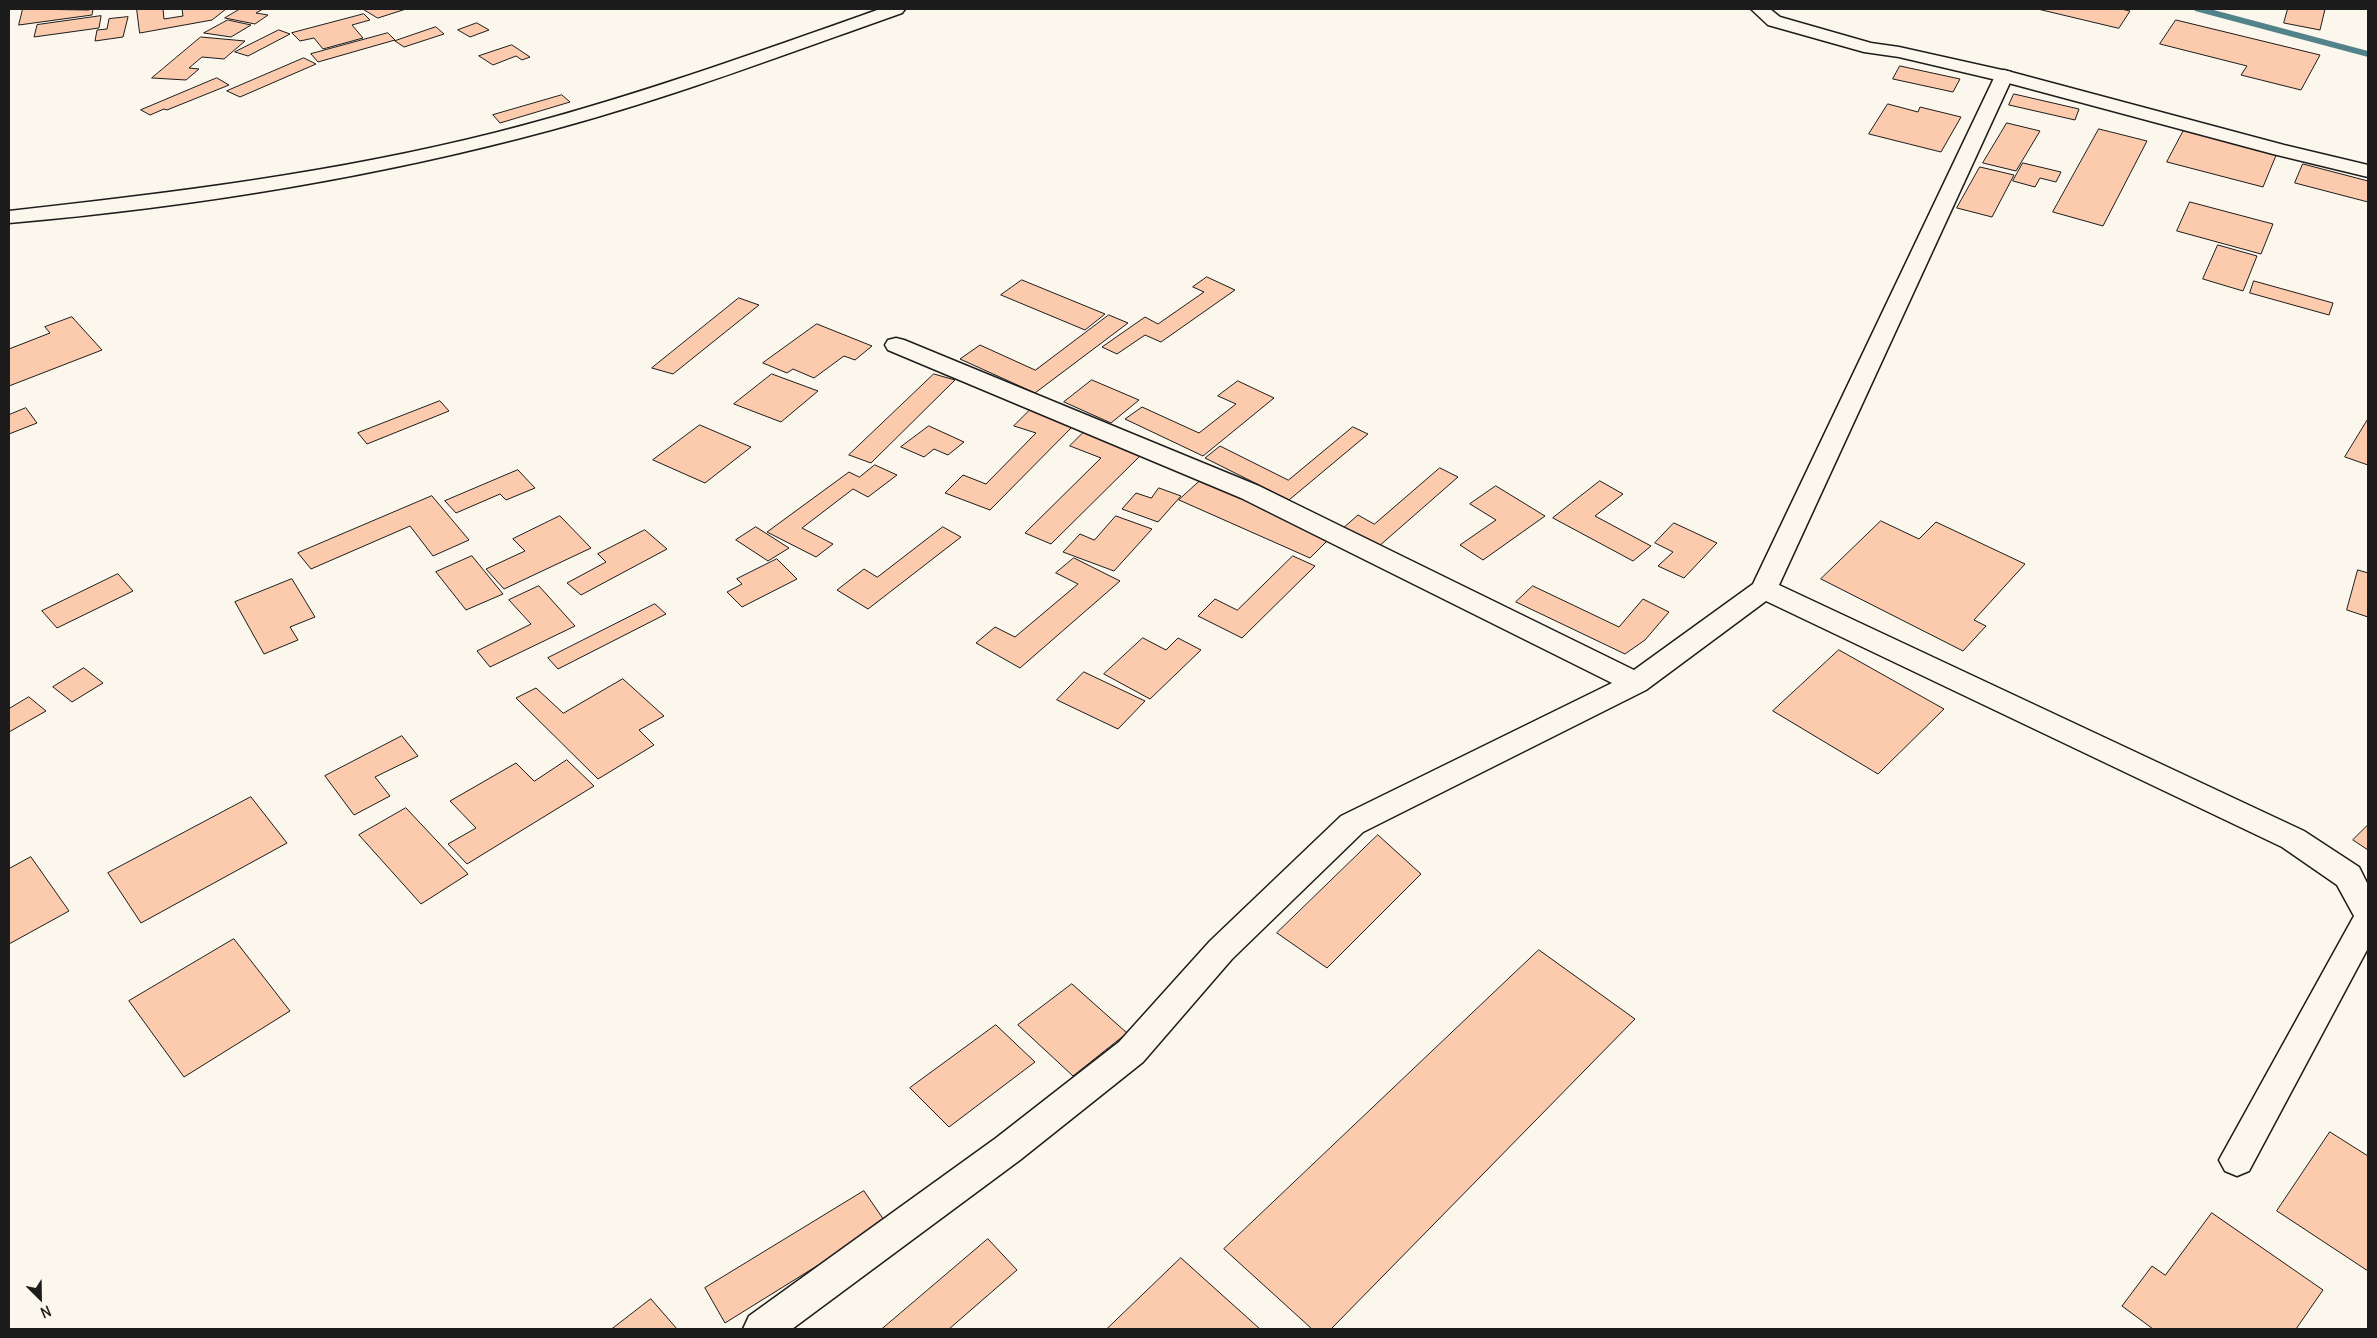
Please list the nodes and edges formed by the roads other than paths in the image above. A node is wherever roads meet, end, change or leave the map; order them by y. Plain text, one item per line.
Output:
1 (896, 9) edge
2 (1760, 9) edge
3 (2004, 76) junction
4 (2368, 171) edge
5 (9, 217) edge
6 (896, 345) dead end
7 (1764, 589) junction
8 (1636, 683) junction
9 (2368, 914) edge
10 (2368, 919) edge
11 (2237, 1160) dead end
12 (762, 1329) edge

1 - 5 street
2 - 3 street
3 - 4 street
3 - 7 street
6 - 8 street
7 - 8 street
7 - 9 street
8 - 12 street
10 - 11 street

